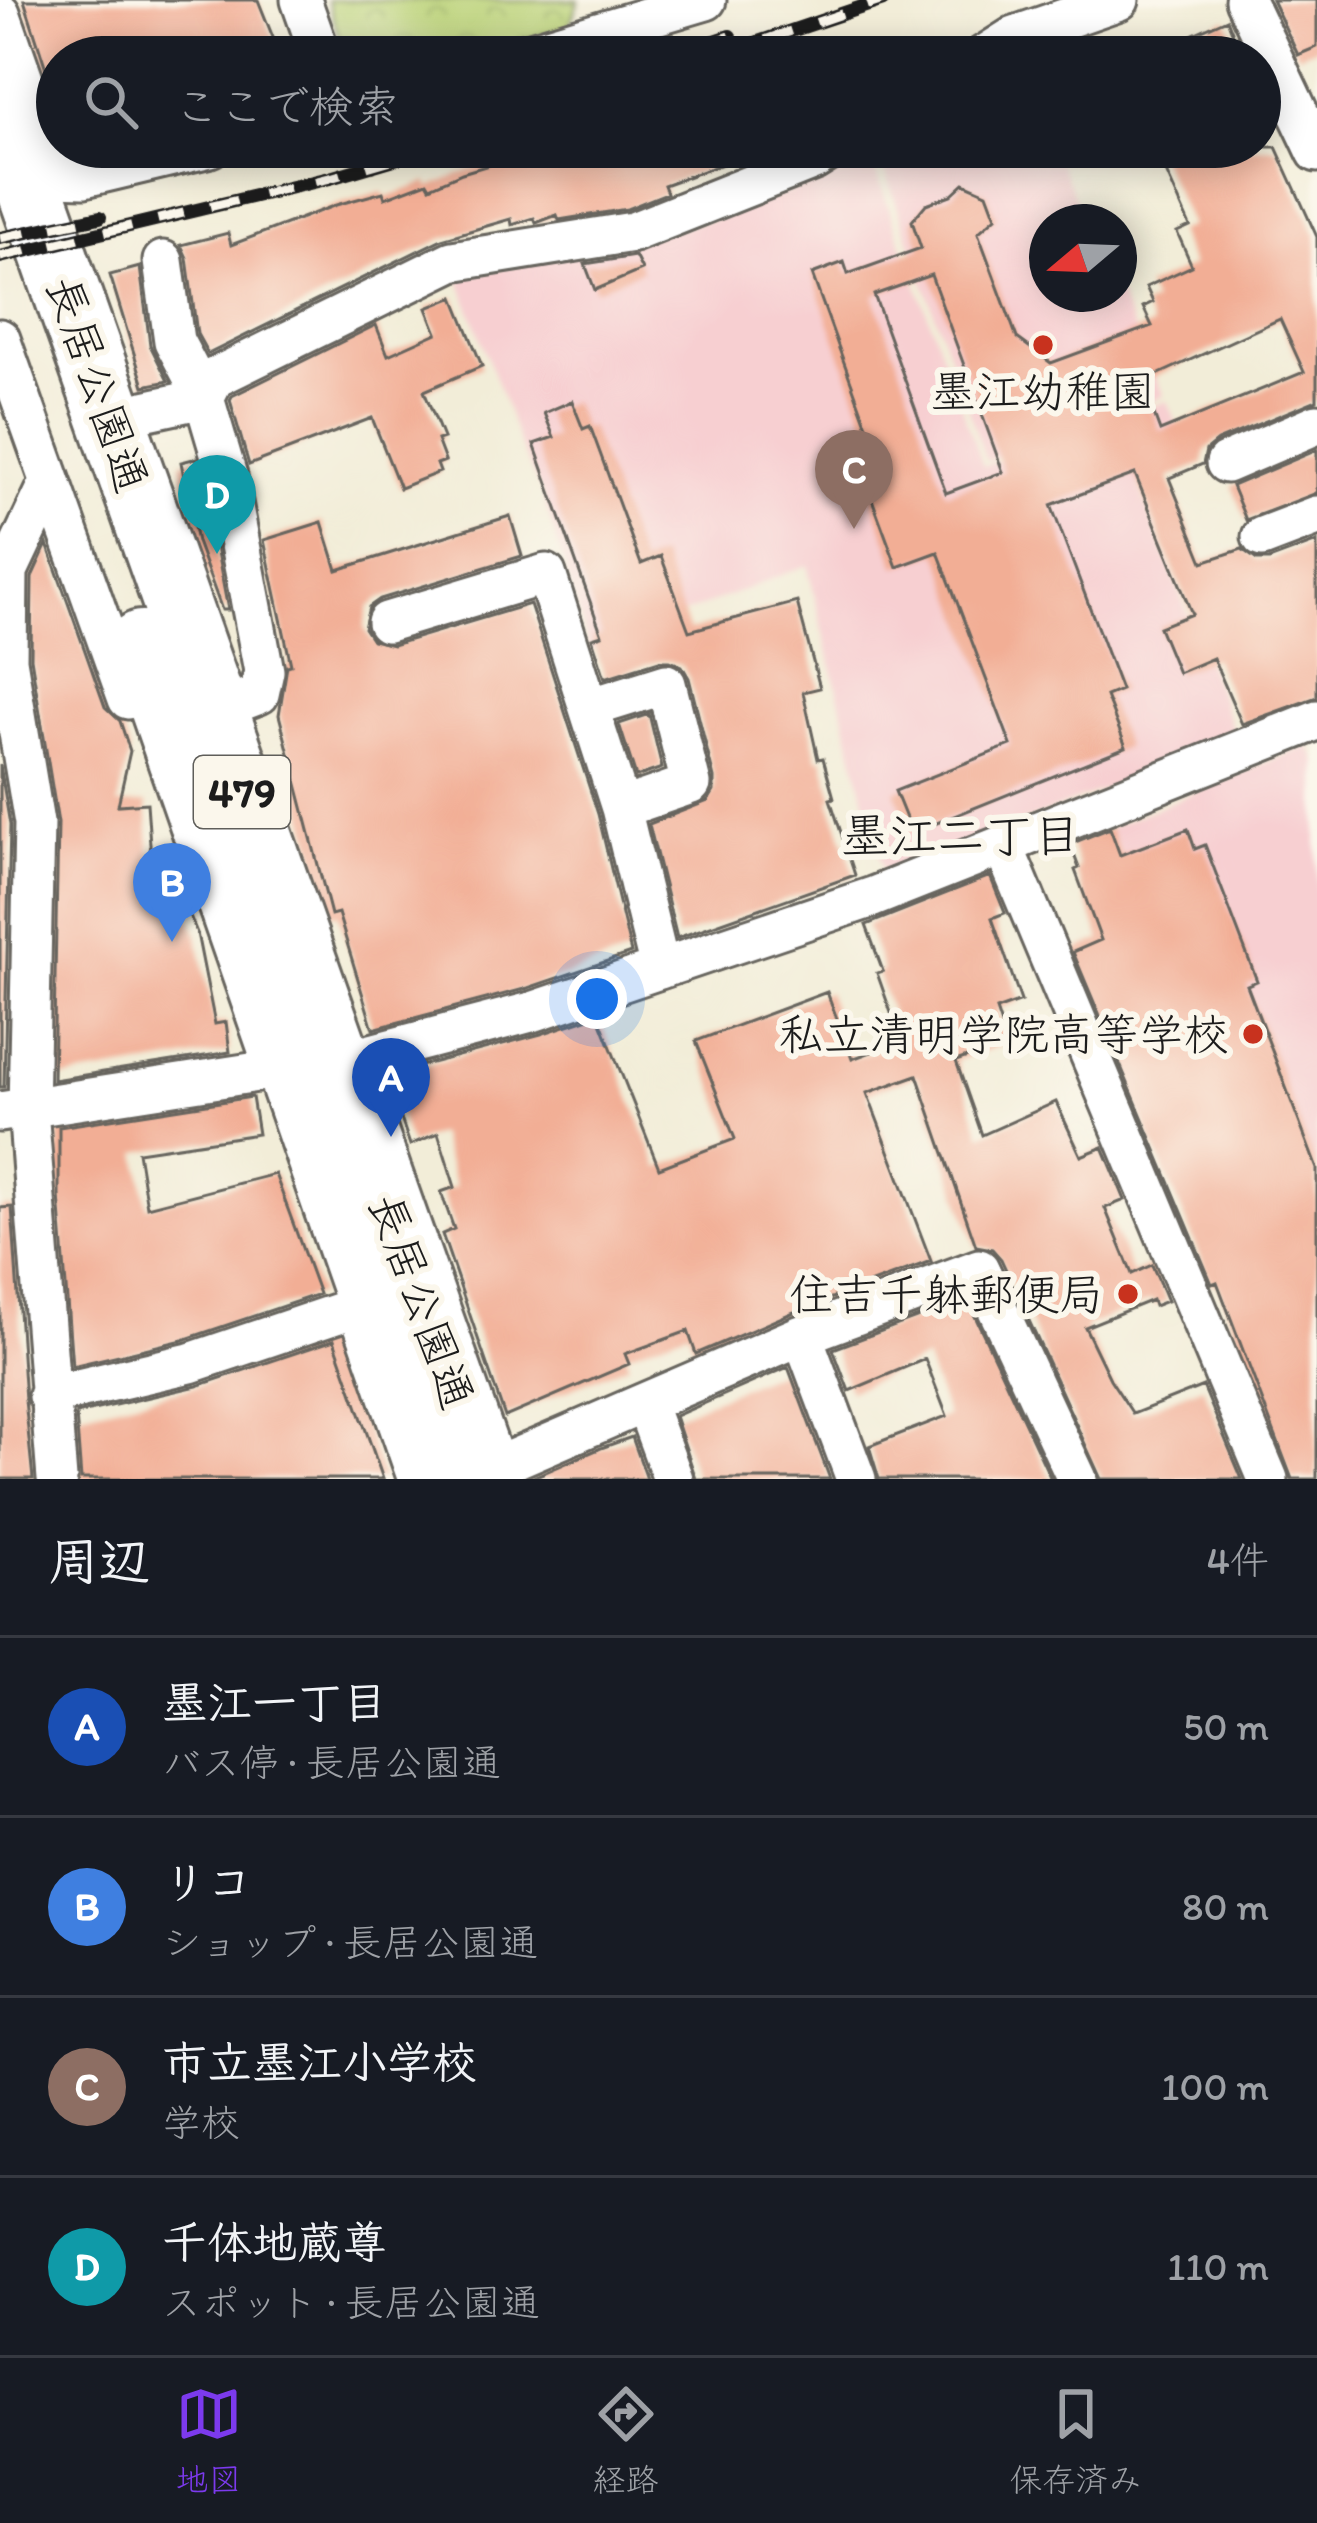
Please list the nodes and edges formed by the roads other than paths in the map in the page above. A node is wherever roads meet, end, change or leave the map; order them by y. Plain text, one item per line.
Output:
1 (301, 0) edge
2 (706, 0) edge
3 (1119, 0) edge
4 (1245, 0) edge
5 (0, 13) edge
6 (604, 14) edge
7 (314, 36) edge
8 (558, 36) edge
9 (1015, 36) edge
10 (1262, 36) edge
11 (1281, 76) edge
12 (0, 104) edge
13 (36, 116) edge
14 (1317, 152) edge
15 (54, 168) edge
16 (122, 168) edge
17 (794, 168) edge
18 (0, 244) edge
19 (163, 261) dead end
20 (99, 292) dead end
21 (0, 339) edge
22 (204, 398) junction
23 (139, 412) junction
24 (1317, 424) edge
25 (1226, 463) dead end
26 (50, 482) junction
27 (1317, 516) edge
28 (1262, 537) dead end
29 (387, 622) dead end
30 (589, 708) junction
31 (1317, 720) edge
32 (214, 735) junction
33 (621, 808) junction
34 (1004, 848) junction
35 (660, 969) junction
36 (312, 1063) junction
37 (14, 1111) edge
38 (371, 1302) junction
39 (802, 1335) junction
40 (48, 1396) junction
41 (645, 1403) junction
42 (467, 1477) edge
43 (57, 1479) edge
44 (673, 1479) edge
45 (856, 1479) edge
46 (1077, 1479) edge
47 (1268, 1479) edge

1 - 7 street
2 - 6 street
3 - 9 street
4 - 10 street
5 - 13 street
6 - 8 street
11 - 14 street
12 - 32 highway, 長居公園通 / 479
15 - 16 street
17 - 22 street
18 - 32 highway, 長居公園通 / 479
19 - 22 street
20 - 23 street
21 - 26 street
22 - 23 street
22 - 32 street
23 - 32 street
24 - 25 street
26 - 32 street
26 - 37 street
27 - 28 street
29 - 30 street
30 - 33 street
30 - 33 street
31 - 34 street
32 - 36 highway, 長居公園通 / 479
33 - 35 street
34 - 35 street
34 - 47 street
35 - 36 street
36 - 37 street
36 - 38 highway, 長居公園通 / 479
36 - 42 highway, 長居公園通 / 479
37 - 40 street
38 - 40 street
38 - 42 highway, 長居公園通 / 479
39 - 41 street
39 - 45 street
39 - 46 street
40 - 43 street
41 - 42 street
41 - 44 street

